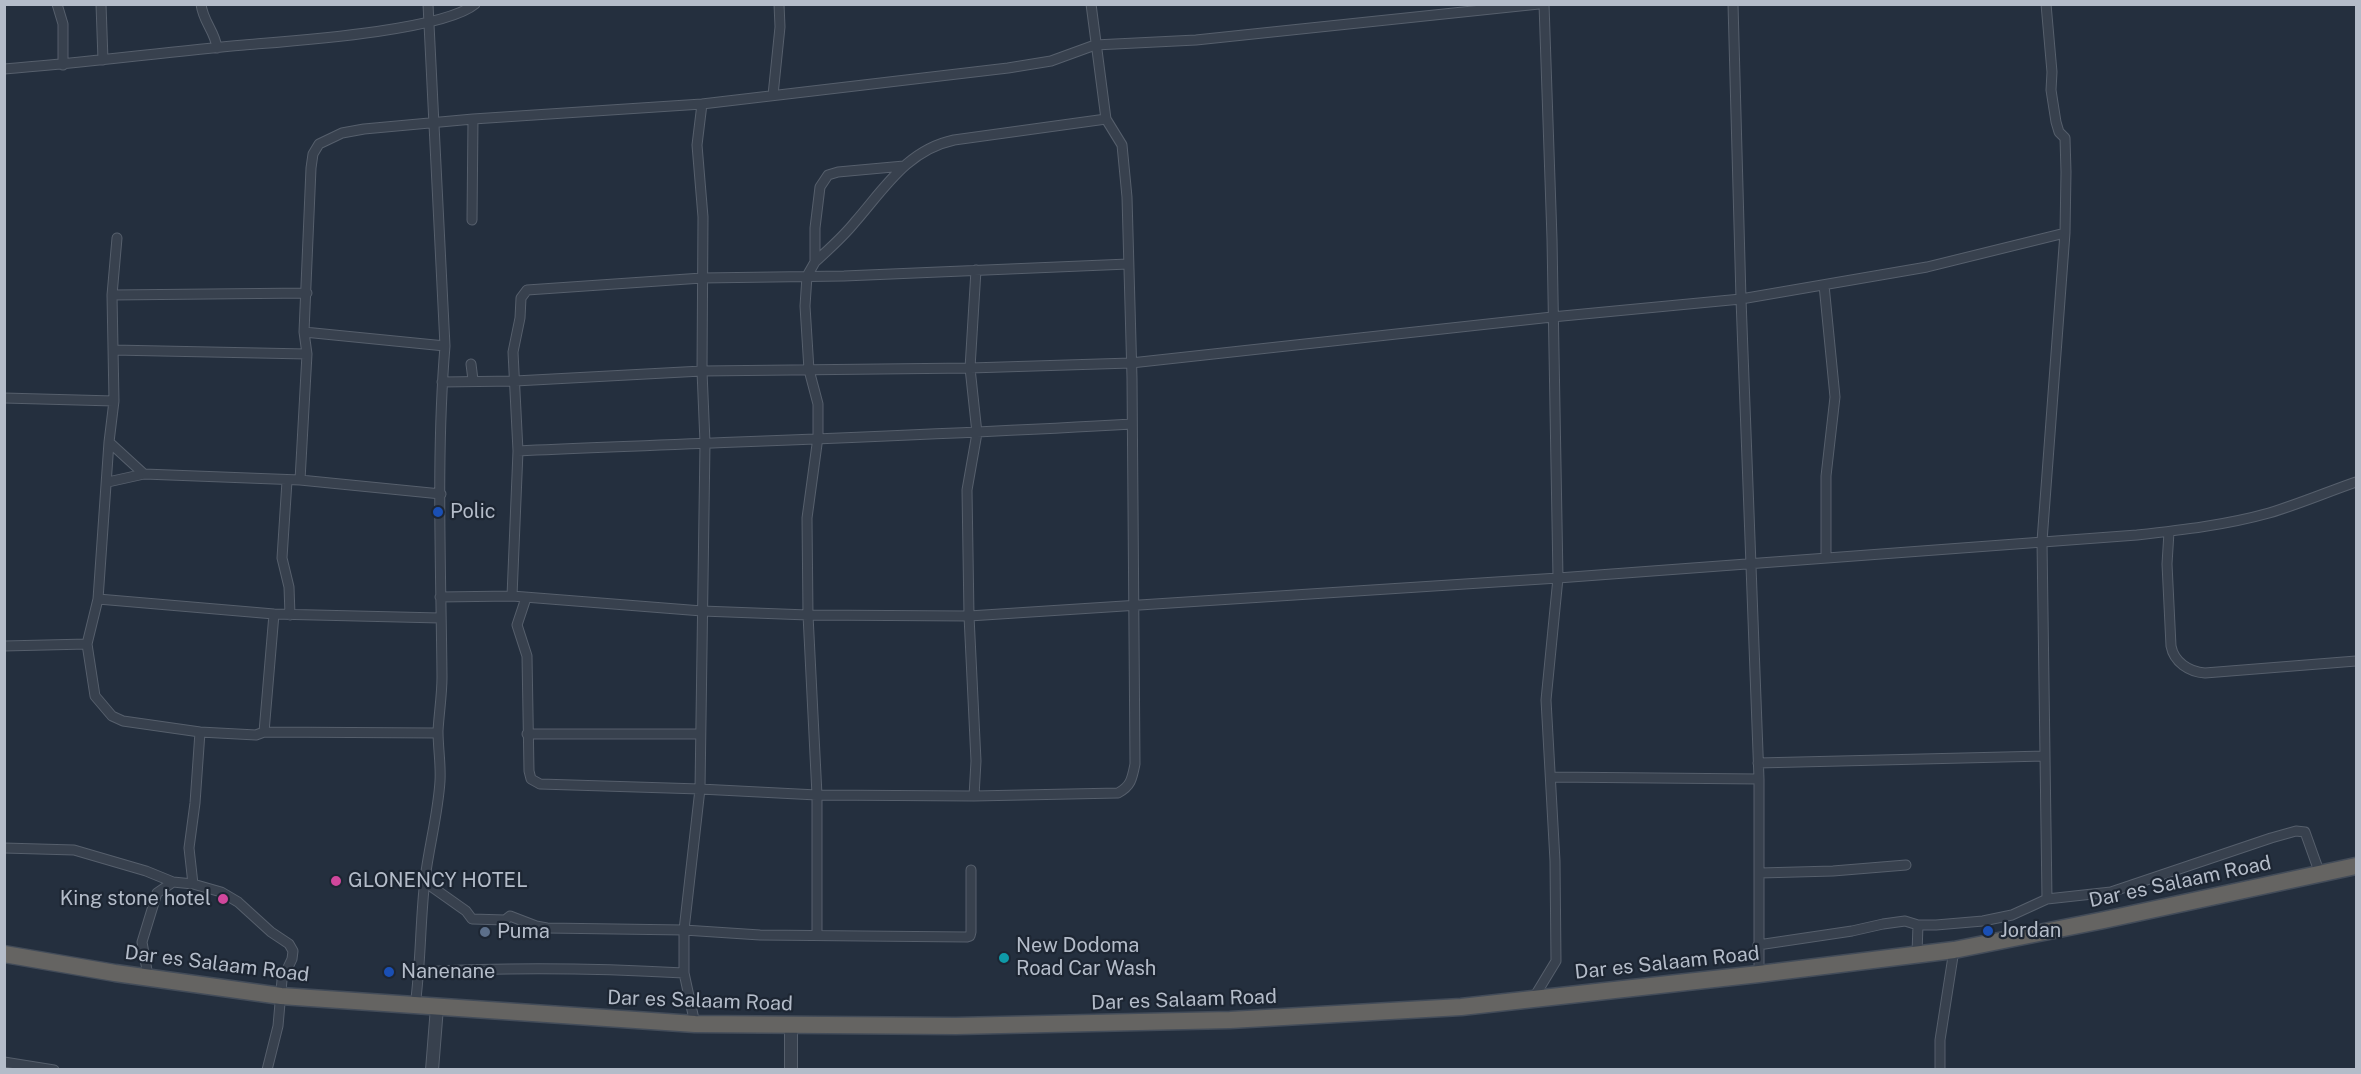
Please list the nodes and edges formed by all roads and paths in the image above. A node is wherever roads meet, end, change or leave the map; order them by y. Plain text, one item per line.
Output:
1 (57, 4) edge
2 (101, 4) edge
3 (201, 4) edge
4 (428, 4) edge
5 (475, 4) edge
6 (779, 4) edge
7 (1091, 4) edge
8 (1541, 4) edge
9 (1734, 4) edge
10 (2046, 4) edge
11 (429, 22) junction
12 (1095, 45) junction
13 (217, 48) junction
14 (103, 60) junction
15 (63, 64) junction
16 (4, 69) edge
17 (773, 94) junction
18 (702, 104) junction
19 (473, 119) junction
20 (1106, 119) junction
21 (435, 123) junction
22 (904, 166) junction
23 (472, 220) dead end
24 (2065, 233) junction
25 (117, 238) dead end
26 (815, 262) junction
27 (1128, 264) junction
28 (976, 270) junction
29 (807, 276) junction
30 (702, 278) junction
31 (1824, 285) junction
32 (307, 293) junction
33 (112, 295) junction
34 (1741, 299) junction
35 (1552, 317) junction
36 (304, 332) junction
37 (445, 346) junction
38 (113, 350) junction
39 (307, 354) junction
40 (1131, 363) junction
41 (471, 364) dead end
42 (970, 368) junction
43 (809, 370) junction
44 (702, 371) junction
45 (472, 380) junction
46 (515, 381) junction
47 (442, 382) junction
48 (4, 398) edge
49 (114, 401) junction
50 (1132, 424) junction
51 (977, 433) junction
52 (818, 437) junction
53 (109, 442) junction
54 (705, 443) junction
55 (518, 451) junction
56 (144, 474) junction
57 (300, 480) junction
58 (287, 481) junction
59 (108, 482) junction
60 (2356, 482) edge
61 (441, 494) junction
62 (2169, 532) junction
63 (2042, 541) junction
64 (1826, 558) junction
65 (1750, 564) junction
66 (1558, 578) junction
67 (512, 596) junction
68 (440, 597) junction
69 (526, 598) junction
70 (98, 599) junction
71 (1133, 605) junction
72 (702, 611) junction
73 (274, 614) junction
74 (290, 615) junction
75 (808, 615) junction
76 (969, 615) junction
77 (440, 618) junction
78 (87, 645) junction
79 (4, 646) edge
80 (2356, 661) edge
81 (200, 732) junction
82 (264, 732) junction
83 (438, 733) junction
84 (527, 734) junction
85 (700, 734) junction
86 (2045, 756) junction
87 (1758, 763) junction
88 (1552, 777) junction
89 (1759, 779) junction
90 (700, 789) junction
91 (817, 795) junction
92 (974, 796) junction
93 (4, 848) edge
94 (1906, 865) dead end
95 (2356, 866) edge
96 (971, 870) dead end
97 (1760, 873) junction
98 (2320, 874) junction
99 (173, 882) junction
100 (425, 882) junction
101 (193, 884) junction
102 (2047, 899) junction
103 (1918, 925) junction
104 (684, 930) junction
105 (817, 935) junction
106 (1758, 945) junction
107 (1954, 950) junction
108 (1917, 953) junction
109 (4, 954) edge
110 (420, 972) junction
111 (684, 973) junction
112 (1760, 974) junction
113 (148, 976) junction
114 (281, 996) junction
115 (1533, 999) junction
116 (415, 1006) junction
117 (437, 1007) junction
118 (695, 1024) junction
119 (791, 1026) junction
120 (4, 1062) edge
121 (54, 1070) edge
122 (267, 1070) edge
123 (432, 1070) edge
124 (791, 1070) edge
125 (1940, 1070) edge

1 - 15 street
2 - 14 street
3 - 13 street
4 - 11 street
5 - 11 street
6 - 17 street
7 - 12 street
8 - 12 street
8 - 35 street
9 - 34 street
10 - 24 street
11 - 13 street
11 - 21 street
12 - 17 street
12 - 20 street
13 - 14 street
14 - 15 street
15 - 16 street
17 - 18 street
18 - 19 street
18 - 30 street
19 - 21 street
19 - 23 street
20 - 22 street
20 - 27 street
21 - 32 street
21 - 37 street
22 - 26 street
22 - 26 street
24 - 31 street
24 - 63 street
25 - 33 street
26 - 29 street
27 - 28 street
27 - 40 street
28 - 29 street
28 - 42 street
29 - 30 street
29 - 43 street
30 - 44 street
30 - 46 street
31 - 34 street
31 - 64 street
32 - 33 street
32 - 36 street
33 - 38 street
34 - 35 street
34 - 65 street
35 - 40 street
35 - 66 street
36 - 37 street
36 - 39 street
37 - 47 street
38 - 39 street
38 - 49 street
39 - 57 street
40 - 42 street
40 - 50 street
41 - 45 street
42 - 43 street
42 - 51 street
43 - 44 street
43 - 52 street
44 - 46 street
44 - 54 street
45 - 46 street
45 - 47 street
46 - 55 street
47 - 61 street
48 - 49 street
49 - 53 street
50 - 51 street
50 - 71 street
51 - 52 street
51 - 76 street
52 - 54 street
52 - 75 street
53 - 56 street
53 - 59 street
54 - 55 street
54 - 72 street
55 - 67 street
56 - 58 street
56 - 59 street
57 - 58 street
57 - 61 street
58 - 74 street
59 - 70 street
60 - 62 street
61 - 68 street
62 - 63 street
62 - 80 street
63 - 64 street
63 - 86 street
64 - 65 street
65 - 66 street
65 - 87 street
66 - 71 street
66 - 88 street
67 - 68 street
67 - 69 street
68 - 77 street
69 - 72 street
69 - 84 street
70 - 73 street
70 - 78 street
71 - 76 street
71 - 92 street
72 - 75 street
72 - 85 street
73 - 74 street
73 - 82 street
74 - 77 street
75 - 76 street
75 - 91 street
76 - 92 street
77 - 83 street
78 - 79 street
78 - 81 street
81 - 82 street
81 - 101 street
82 - 83 street
83 - 100 street
84 - 85 street
84 - 90 street
85 - 90 street
86 - 87 street
86 - 102 street
87 - 89 street
88 - 89 street
88 - 115 street
89 - 97 street
90 - 91 street
90 - 104 street
91 - 92 street
91 - 105 street
93 - 99 street
94 - 97 street
95 - 98 highway, Dar es Salaam Road
96 - 105 street
97 - 106 street
98 - 102 street
98 - 107 highway, Dar es Salaam Road
99 - 101 street
99 - 113 street
100 - 104 street
100 - 110 street
101 - 114 street
102 - 103 street
103 - 106 street
103 - 108 street
104 - 105 street
104 - 111 street
106 - 112 street
107 - 108 highway, Dar es Salaam Road
107 - 125 street
108 - 112 highway, Dar es Salaam Road
109 - 113 highway, Dar es Salaam Road
110 - 111 street
110 - 116 street
111 - 118 street
112 - 115 highway, Dar es Salaam Road
113 - 114 highway, Dar es Salaam Road
114 - 116 highway, Dar es Salaam Road
114 - 122 street
115 - 119 highway, Dar es Salaam Road
116 - 117 highway, Dar es Salaam Road
117 - 118 highway, Dar es Salaam Road
117 - 123 street
118 - 119 highway, Dar es Salaam Road
119 - 124 street
120 - 121 street

